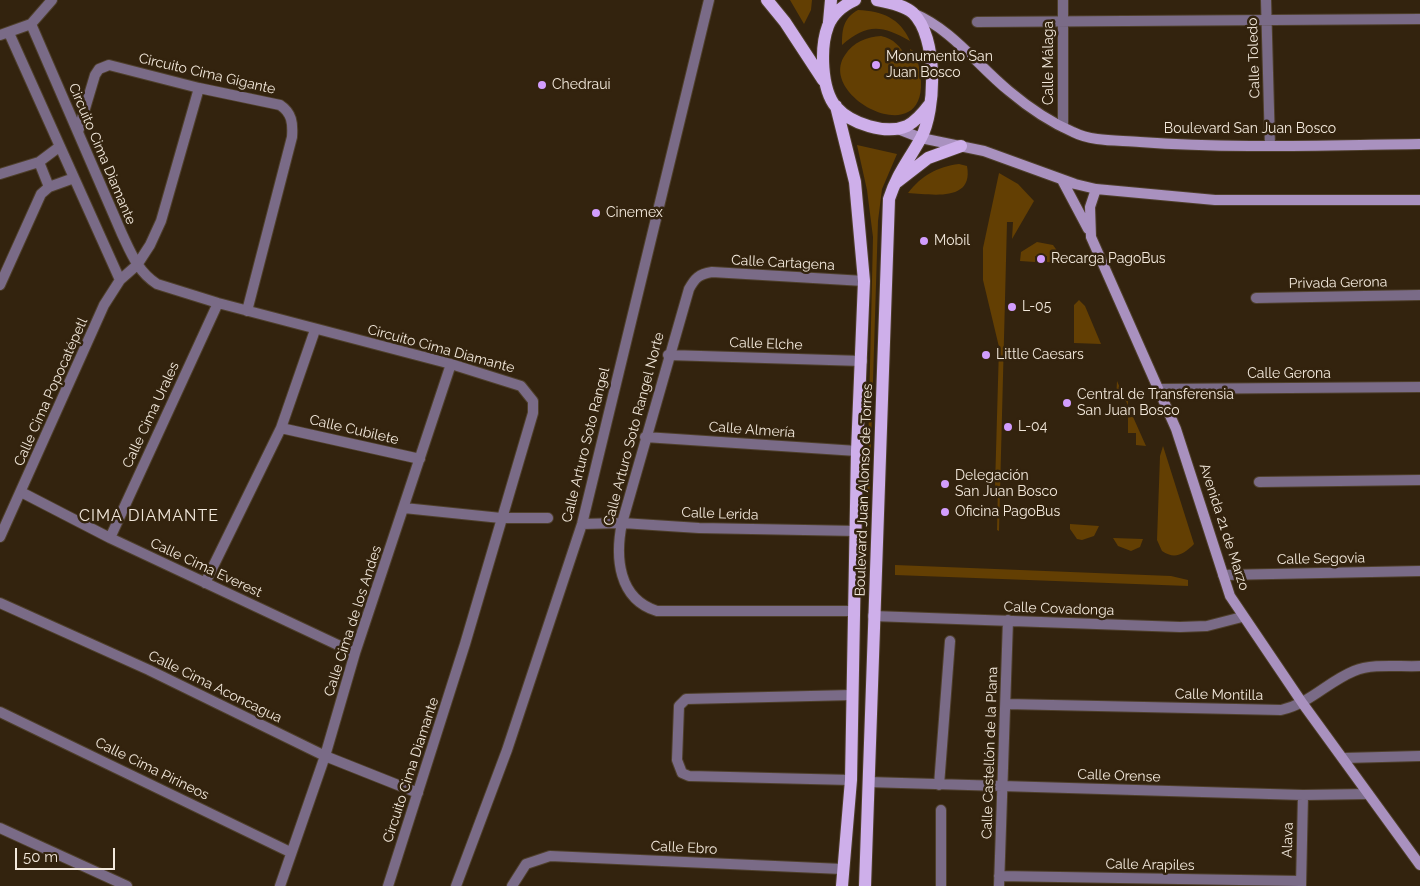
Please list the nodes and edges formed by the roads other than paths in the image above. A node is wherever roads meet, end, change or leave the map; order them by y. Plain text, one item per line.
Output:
1 (52, 0) edge
2 (709, 0) edge
3 (767, 0) edge
4 (831, 0) edge
5 (855, 0) edge
6 (877, 0) edge
7 (908, 0) edge
8 (1063, 0) edge
9 (1266, 0) edge
10 (913, 13) junction
11 (1420, 19) edge
12 (1063, 21) junction
13 (1266, 21) junction
14 (977, 22) dead end
15 (31, 24) junction
16 (828, 25) junction
17 (4, 34) edge
18 (823, 80) junction
19 (199, 88) junction
20 (929, 105) junction
21 (836, 106) junction
22 (1063, 127) junction
23 (898, 128) junction
24 (78, 132) junction
25 (921, 138) junction
26 (1420, 144) edge
27 (962, 146) junction
28 (1270, 146) junction
29 (59, 147) junction
30 (39, 162) junction
31 (0, 174) edge
32 (74, 178) junction
33 (1062, 180) junction
34 (894, 185) junction
35 (48, 187) junction
36 (1096, 189) junction
37 (1420, 200) edge
38 (1091, 236) junction
39 (137, 265) junction
40 (701, 274) joint
41 (120, 280) junction
42 (864, 281) junction
43 (0, 285) edge
44 (1420, 295) edge
45 (1256, 298) dead end
46 (218, 303) junction
47 (247, 311) junction
48 (315, 330) junction
49 (668, 355) junction
50 (862, 361) junction
51 (451, 364) junction
52 (1420, 387) edge
53 (1159, 389) junction
54 (281, 428) junction
55 (645, 438) junction
56 (858, 451) junction
57 (420, 459) junction
58 (1420, 480) edge
59 (1259, 482) dead end
60 (21, 492) junction
61 (404, 508) junction
62 (501, 518) junction
63 (548, 518) dead end
64 (622, 523) junction
65 (582, 524) junction
66 (857, 531) junction
67 (0, 537) edge
68 (110, 538) junction
69 (1420, 571) edge
70 (1223, 575) junction
71 (205, 583) junction
72 (0, 603) edge
73 (855, 611) junction
74 (873, 616) junction
75 (1242, 616) junction
76 (1008, 620) junction
77 (950, 641) dead end
78 (355, 653) junction
79 (1420, 666) edge
80 (852, 695) junction
81 (1006, 704) junction
82 (1303, 704) junction
83 (0, 712) edge
84 (325, 756) junction
85 (1420, 756) edge
86 (1344, 758) junction
87 (851, 780) junction
88 (868, 782) junction
89 (939, 785) junction
90 (1002, 786) junction
91 (418, 793) junction
92 (1368, 794) junction
93 (1303, 795) junction
94 (941, 810) dead end
95 (0, 828) edge
96 (290, 852) junction
97 (1420, 865) edge
98 (842, 869) junction
99 (999, 881) edge
100 (1301, 884) edge
101 (127, 886) edge
102 (280, 886) edge
103 (388, 886) edge
104 (456, 886) edge
105 (512, 886) edge
106 (842, 886) edge
107 (865, 886) edge
108 (940, 886) edge

1 - 15 street
2 - 65 street, Calle Arturo Soto Rangel
3 - 18 main road
4 - 16 main road
5 - 16 main road
6 - 10 main road
7 - 10 main road, Boulevard Juan Alonso de Torres
8 - 12 street, Calle Málaga
9 - 13 street, Calle Toledo
10 - 20 main road, Boulevard Juan Alonso de Torres
10 - 22 street, Boulevard San Juan Bosco
11 - 13 street
12 - 13 street
12 - 14 street
12 - 22 street, Calle Málaga
13 - 28 street, Calle Toledo
15 - 17 street
15 - 24 street, Circuito Cima Diamante
16 - 18 main road
17 - 29 street
18 - 21 main road
19 - 24 street, Circuito Cima Gigante
19 - 39 street, Calle Cima Popocatépetl
19 - 47 street, Circuito Cima Gigante
20 - 23 main road
20 - 25 main road, Boulevard Juan Alonso de Torres
21 - 23 main road
21 - 42 main road, Boulevard Juan Alonso de Torres
22 - 28 street, Boulevard San Juan Bosco
23 - 25 street
24 - 39 street, Circuito Cima Diamante
25 - 27 street
25 - 34 main road, Boulevard Juan Alonso de Torres
26 - 28 street, Boulevard San Juan Bosco
27 - 33 street
27 - 34 main road
29 - 30 street
29 - 32 street
30 - 31 street
30 - 35 street
32 - 35 street
32 - 41 street
33 - 36 street
33 - 38 street
34 - 74 main road, Boulevard Juan Alonso de Torres
35 - 43 street
36 - 37 street
36 - 38 street, Avenida 21 de Marzo
38 - 53 street, Avenida 21 de Marzo
39 - 41 street, Calle Cima Popocatépetl
39 - 46 street, Circuito Cima Diamante
40 - 42 street, Calle Cartagena
40 - 49 street, Calle Arturo Soto Rangel Norte
41 - 60 street, Calle Cima Popocatépetl
42 - 50 main road, Boulevard Juan Alonso de Torres
44 - 45 street, Privada Gerona
46 - 47 street, Circuito Cima Diamante
46 - 68 street, Calle Cima Urales
47 - 48 street, Circuito Cima Diamante
48 - 51 street, Circuito Cima Diamante
48 - 54 street
49 - 50 street, Calle Elche
49 - 55 street, Calle Arturo Soto Rangel Norte
50 - 56 main road, Boulevard Juan Alonso de Torres
51 - 57 street, Calle Cima de los Andes
51 - 62 street, Circuito Cima Diamante
52 - 53 street, Calle Gerona
53 - 70 street, Avenida 21 de Marzo
54 - 57 street, Calle Cubilete
54 - 71 street
55 - 56 street, Calle Almería
55 - 64 street, Calle Arturo Soto Rangel Norte
56 - 66 main road, Boulevard Juan Alonso de Torres
57 - 61 street, Calle Cima de los Andes
58 - 59 street
60 - 67 street, Calle Cima Popocatépetl
60 - 68 street, Calle Cima Everest
61 - 62 street
61 - 78 street, Calle Cima de los Andes
62 - 63 street
62 - 91 street, Circuito Cima Diamante
64 - 65 street, Calle Lerida
64 - 66 street, Calle Lerida
64 - 73 street, Calle Arturo Soto Rangel Norte
65 - 104 street, Calle Arturo Soto Rangel
66 - 73 main road, Boulevard Juan Alonso de Torres
68 - 71 street, Calle Cima Everest
69 - 70 street, Calle Segovia
70 - 75 street, Avenida 21 de Marzo
71 - 78 street, Calle Cima Everest
72 - 84 street, Calle Cima Aconcagua
73 - 80 main road, Boulevard Juan Alonso de Torres
74 - 76 street, Calle Covadonga
74 - 88 main road, Boulevard Juan Alonso de Torres
75 - 76 street, Calle Covadonga
75 - 82 street, Avenida 21 de Marzo
76 - 81 street, Calle Castellón de la Plana
77 - 89 street
78 - 84 street, Calle Cima de los Andes
79 - 82 street, Calle Montilla
80 - 87 main road, Boulevard Juan Alonso de Torres
80 - 87 street
81 - 82 street, Calle Montilla
81 - 90 street, Calle Castellón de la Plana
82 - 86 street, Avenida 21 de Marzo
83 - 96 street, Calle Cima Pirineos
84 - 91 street, Calle Cima Aconcagua
84 - 96 street, Calle Cima de los Andes
85 - 86 street
86 - 92 street, Avenida 21 de Marzo
87 - 98 main road, Boulevard Juan Alonso de Torres
88 - 89 street, Calle Orense
88 - 107 main road, Boulevard Juan Alonso de Torres
89 - 90 street, Calle Orense
90 - 93 street, Calle Orense
90 - 99 street, Calle Castellón de la Plana
91 - 103 street, Circuito Cima Diamante
92 - 93 street, Calle Orense
92 - 97 street, Avenida 21 de Marzo
93 - 100 street, Alava
94 - 108 street
95 - 101 street
96 - 102 street, Calle Cima de los Andes
98 - 105 street, Calle Ebro
98 - 106 main road, Boulevard Juan Alonso de Torres
99 - 100 street, Calle Arapiles

